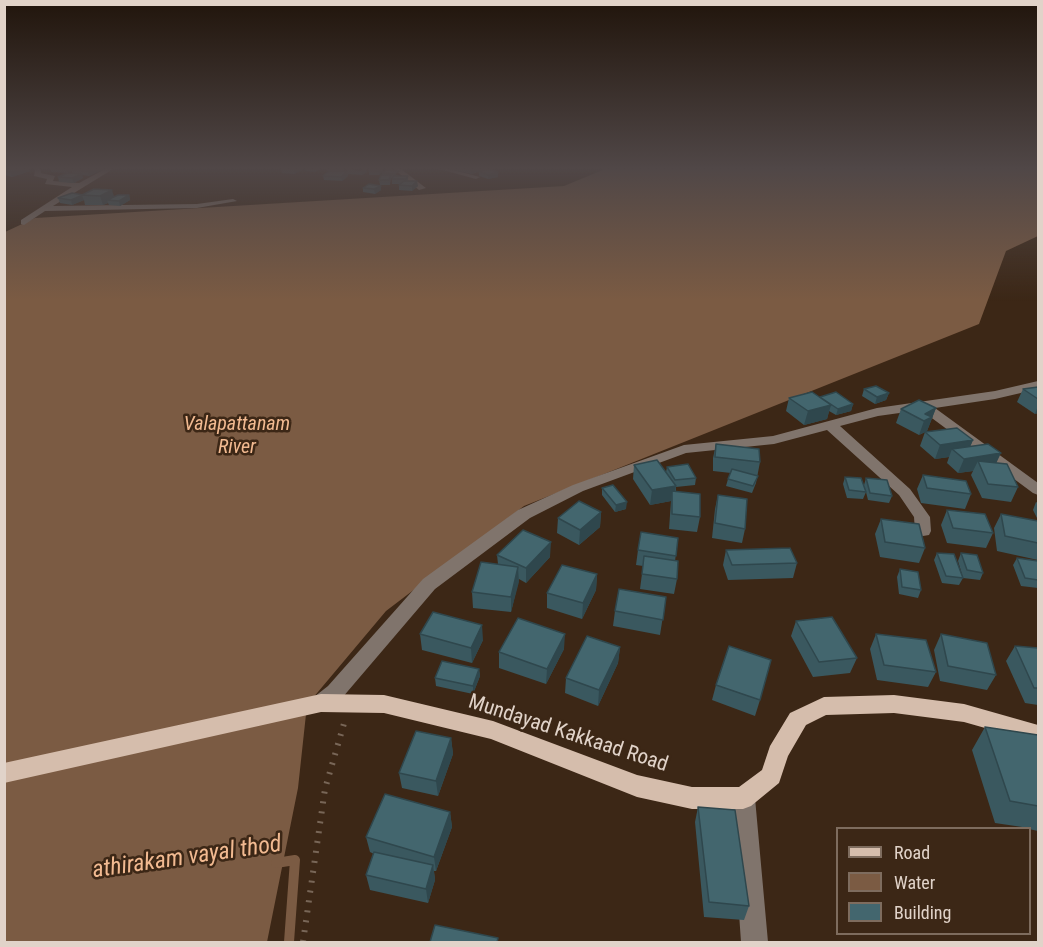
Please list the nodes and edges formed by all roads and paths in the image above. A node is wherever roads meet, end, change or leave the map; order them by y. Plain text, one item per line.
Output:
1 (37, 213) edge
2 (24, 222) dead end
3 (1038, 385) edge
4 (923, 405) junction
5 (831, 426) junction
6 (1038, 490) edge
7 (922, 531) edge
8 (321, 703) junction
9 (349, 703) junction
10 (1027, 738) edge
11 (4, 773) edge
12 (743, 798) junction
13 (303, 942) edge
14 (755, 942) edge

1 - 2 street
3 - 4 street
4 - 5 street
4 - 6 street
5 - 7 street
5 - 8 street
8 - 9 main road, Mundayad Kakkaad Road
8 - 11 main road, Mundayad Kakkaad Road
9 - 12 main road, Mundayad Kakkaad Road
9 - 13 path
10 - 12 main road
12 - 14 street

